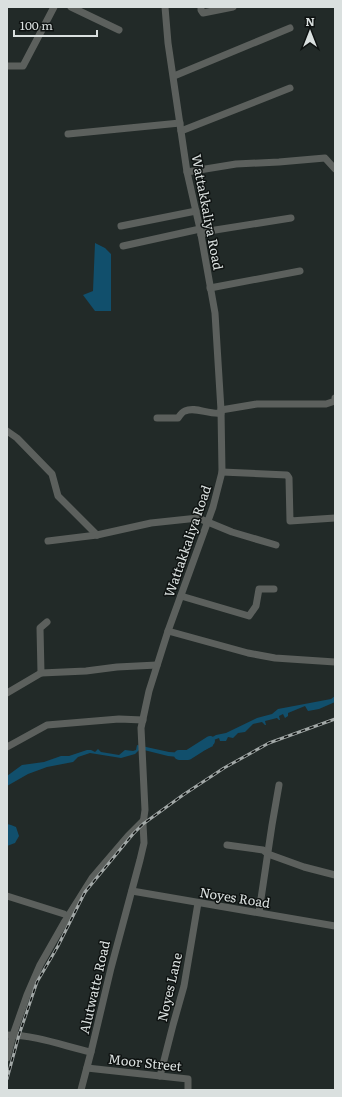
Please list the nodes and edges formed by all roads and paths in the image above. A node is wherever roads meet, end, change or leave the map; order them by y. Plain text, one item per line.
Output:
1 (54, 7) edge
2 (71, 7) edge
3 (165, 7) edge
4 (200, 7) edge
5 (233, 7) edge
6 (290, 28) dead end
7 (119, 30) dead end
8 (7, 66) edge
9 (174, 76) junction
10 (290, 88) dead end
11 (180, 123) junction
12 (181, 131) junction
13 (68, 134) dead end
14 (335, 169) edge
15 (188, 172) junction
16 (196, 211) junction
17 (291, 218) dead end
18 (121, 226) dead end
19 (200, 232) junction
20 (123, 246) dead end
21 (300, 271) dead end
22 (210, 288) junction
23 (335, 398) edge
24 (221, 411) junction
25 (158, 418) dead end
26 (7, 431) edge
27 (222, 472) junction
28 (335, 518) edge
29 (207, 522) junction
30 (97, 535) junction
31 (48, 541) dead end
32 (276, 545) dead end
33 (274, 589) dead end
34 (181, 596) junction
35 (47, 622) dead end
36 (168, 631) junction
37 (335, 662) edge
38 (157, 665) junction
39 (40, 673) junction
40 (7, 693) edge
41 (143, 720) junction
42 (8, 745) edge
43 (279, 785) dead end
44 (144, 820) junction
45 (227, 845) dead end
46 (268, 854) junction
47 (335, 876) edge
48 (132, 891) junction
49 (7, 896) edge
50 (198, 903) junction
51 (259, 912) junction
52 (64, 914) dead end
53 (335, 926) edge
54 (10, 1035) edge
55 (92, 1052) junction
56 (7, 1058) edge
57 (88, 1068) junction
58 (160, 1076) junction
59 (82, 1090) edge
60 (188, 1090) edge

1 - 8 street
2 - 7 street
3 - 9 street, Wattakkaliya Road
4 - 5 street
6 - 9 street
9 - 11 street, Wattakkaliya Road
10 - 12 street
11 - 12 street, Wattakkaliya Road
11 - 13 street
12 - 15 street, Wattakkaliya Road
14 - 15 street
15 - 16 street, Wattakkaliya Road
16 - 18 street
16 - 19 street, Wattakkaliya Road
17 - 19 street
19 - 20 street
19 - 22 street, Wattakkaliya Road
21 - 22 street
22 - 24 street, Wattakkaliya Road
23 - 24 street
24 - 25 street
24 - 27 street, Wattakkaliya Road
26 - 30 street
27 - 28 street
27 - 29 street, Wattakkaliya Road
29 - 30 street
29 - 32 street
29 - 34 street, Wattakkaliya Road
30 - 31 street
33 - 34 street
34 - 36 street, Wattakkaliya Road
35 - 39 street
36 - 37 street
36 - 38 street, Wattakkaliya Road
38 - 39 street
38 - 41 street, Wattakkaliya Road
39 - 40 street
41 - 42 street
41 - 44 street, Wattakkaliya Road
43 - 46 street
44 - 48 street, Wattakkaliya Road
44 - 54 street
45 - 46 street
46 - 47 street
46 - 51 street
48 - 50 street, Noyes Road
48 - 55 street, Alutwatte Road
49 - 52 street
50 - 51 street, Noyes Road
50 - 58 street, Noyes Lane
51 - 53 street, Noyes Road
54 - 55 street
54 - 56 street
55 - 57 street, Alutwatte Road
57 - 58 street, Moor Street
57 - 59 street, Alutwatte Road
58 - 60 street, Moor Street

